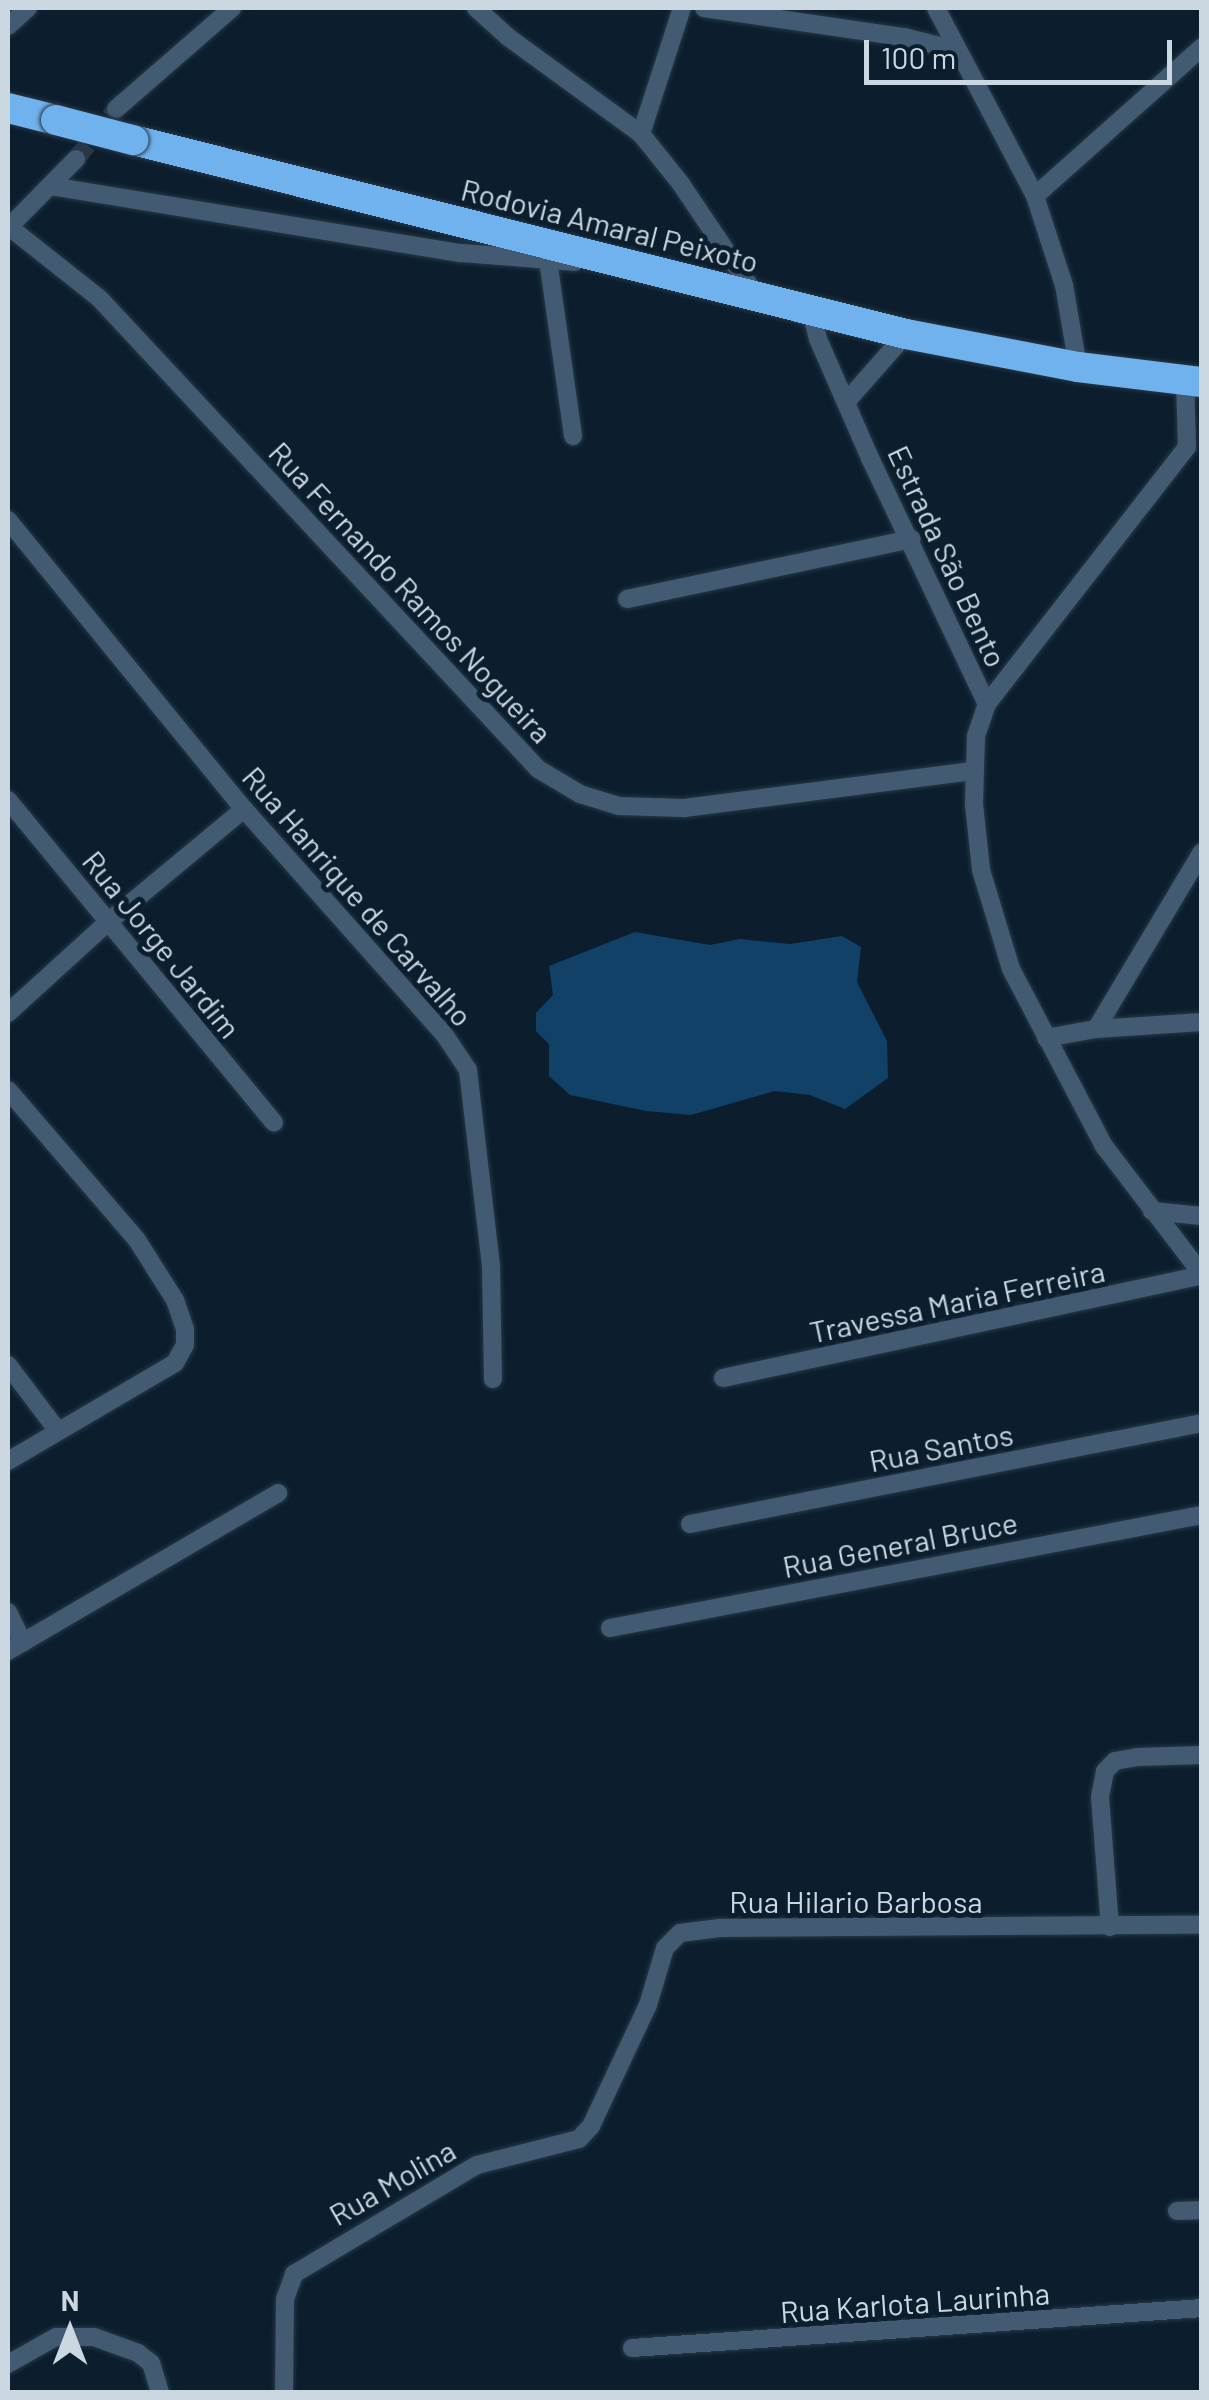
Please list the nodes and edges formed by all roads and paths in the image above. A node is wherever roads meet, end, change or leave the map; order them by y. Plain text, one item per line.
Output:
1 (28, 8) edge
2 (232, 8) edge
3 (476, 8) edge
4 (682, 8) edge
5 (704, 8) edge
6 (935, 8) edge
7 (8, 26) edge
8 (1202, 47) edge
9 (955, 50) junction
10 (8, 108) edge
11 (116, 108) tunnel mouth
12 (642, 134) junction
13 (76, 160) tunnel mouth
14 (51, 186) junction
15 (1035, 196) junction
16 (8, 227) edge
17 (548, 260) junction
18 (628, 265) junction
19 (758, 299) junction
20 (811, 311) junction
21 (906, 334) junction
22 (1078, 367) junction
23 (1193, 381) edge
24 (846, 402) junction
25 (573, 436) dead end
26 (1194, 446) edge
27 (8, 520) edge
28 (912, 540) junction
29 (626, 599) dead end
30 (987, 704) junction
31 (973, 770) junction
32 (8, 800) edge
33 (244, 810) junction
34 (1202, 852) edge
35 (108, 922) junction
36 (8, 1013) edge
37 (1202, 1022) edge
38 (1096, 1029) junction
39 (1046, 1038) junction
40 (8, 1090) edge
41 (274, 1123) dead end
42 (1152, 1211) junction
43 (1202, 1216) edge
44 (1202, 1275) edge
45 (8, 1365) edge
46 (723, 1378) dead end
47 (494, 1379) dead end
48 (1202, 1423) edge
49 (58, 1431) junction
50 (8, 1461) edge
51 (278, 1493) dead end
52 (1202, 1515) edge
53 (690, 1524) dead end
54 (8, 1612) edge
55 (610, 1628) dead end
56 (15, 1647) edge
57 (1202, 1755) edge
58 (1202, 1925) edge
59 (1110, 1926) junction
60 (612, 2085) joint
61 (1202, 2210) edge
62 (1177, 2211) dead end
63 (1202, 2308) edge
64 (632, 2348) dead end
65 (8, 2364) edge
66 (160, 2392) edge
67 (284, 2392) edge

1 - 7 street
2 - 11 street
3 - 12 street
4 - 12 street
5 - 9 street
6 - 9 street
8 - 15 street
9 - 15 street
10 - 18 highway, Rodovia Amaral Peixoto, bridge
12 - 19 street
13 - 14 street
14 - 16 street
14 - 17 street
15 - 22 street
16 - 31 street, Rua Fernando Ramos Nogueira
17 - 18 street
17 - 25 street
18 - 19 highway, Rodovia Amaral Peixoto
19 - 20 highway, Rodovia Amaral Peixoto
20 - 21 highway, Rodovia Amaral Peixoto
20 - 24 street, Estrada São Bento
21 - 22 highway, Rodovia Amaral Peixoto
21 - 24 street
22 - 23 highway, Rodovia Amaral Peixoto
23 - 26 street
24 - 28 street, Estrada São Bento
26 - 30 street
27 - 33 street, Rua Hanrique de Carvalho
28 - 29 street
28 - 30 street, Estrada São Bento
30 - 31 street, Estrada São Bento
31 - 39 street, Estrada São Bento
32 - 35 street, Rua Jorge Jardim
33 - 35 street
33 - 47 street, Rua Hanrique de Carvalho
34 - 38 street
35 - 36 street
35 - 41 street, Rua Jorge Jardim
37 - 38 street
38 - 39 street
39 - 42 street, Estrada São Bento
40 - 49 street
42 - 43 street
42 - 44 street, Estrada São Bento
44 - 46 street, Travessa Maria Ferreira
45 - 49 street
48 - 53 street, Rua Santos
49 - 50 street
51 - 56 street
52 - 55 street, Rua General Bruce
54 - 56 street
57 - 59 street
58 - 59 street, Rua Hilario Barbosa
59 - 60 street, Rua Hilario Barbosa
60 - 67 street, Rua Molina
61 - 62 street
63 - 64 street, Rua Karlota Laurinha
65 - 66 street

